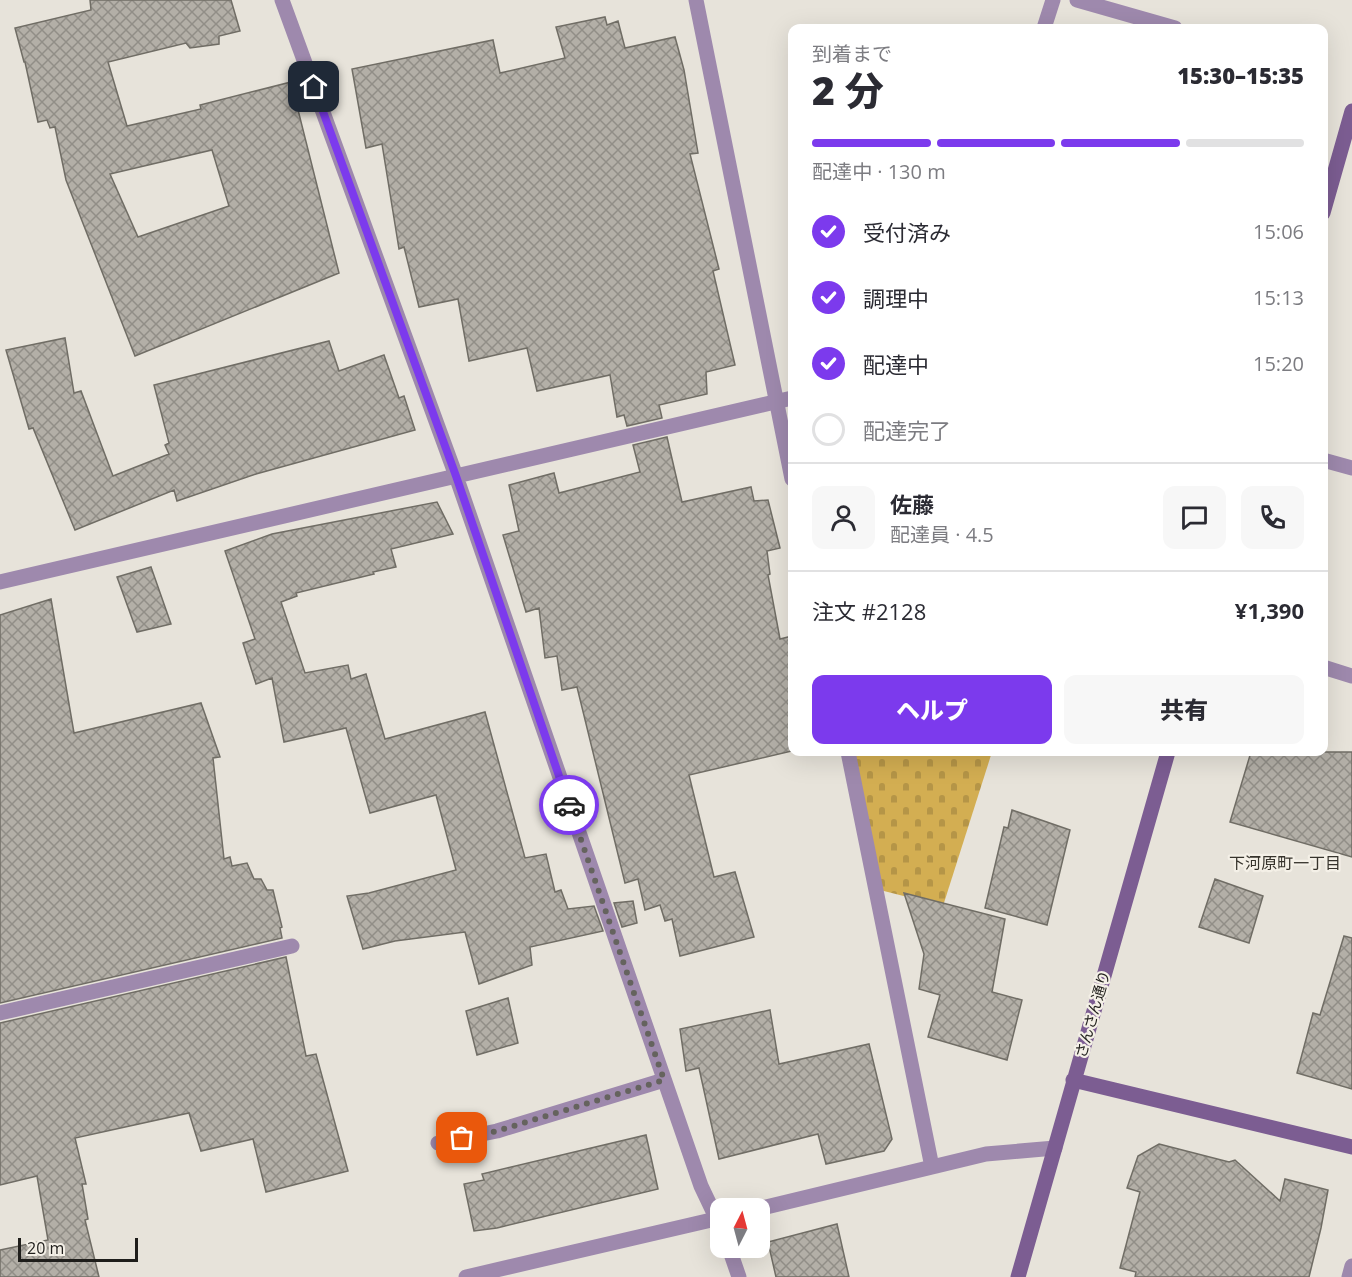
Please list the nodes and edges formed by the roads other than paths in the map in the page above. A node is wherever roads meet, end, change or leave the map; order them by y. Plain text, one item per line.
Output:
1 (282, 0) edge
2 (696, 0) edge
3 (1053, 0) edge
4 (1077, 0) edge
5 (1045, 24) edge
6 (1161, 24) edge
7 (1352, 111) edge
8 (1328, 195) edge
9 (788, 399) edge
10 (776, 402) junction
11 (788, 460) edge
12 (1328, 461) edge
13 (1352, 468) edge
14 (456, 476) junction
15 (0, 582) edge
16 (1328, 669) edge
17 (1352, 676) edge
18 (849, 756) edge
19 (1167, 756) edge
20 (292, 946) dead end
21 (0, 1013) edge
22 (664, 1080) junction
23 (1073, 1080) junction
24 (438, 1143) dead end
25 (1352, 1147) edge
26 (1055, 1148) junction
27 (932, 1167) junction
28 (710, 1204) edge
29 (770, 1206) edge
30 (710, 1223) edge
31 (733, 1258) edge
32 (1352, 1266) edge
33 (494, 1274) edge
34 (466, 1277) edge
35 (740, 1277) edge
36 (1018, 1277) edge
37 (1349, 1277) edge

1 - 14 street
2 - 10 street
3 - 5 street
4 - 6 street
7 - 8 main road
9 - 10 street
10 - 11 street
10 - 14 street
12 - 13 street
14 - 15 street
14 - 22 street
16 - 17 street
18 - 27 street
19 - 23 main road, さんさん通り
20 - 21 street
22 - 24 street
22 - 28 street
23 - 25 main road
23 - 26 main road, さんさん通り
26 - 27 street
26 - 36 main road, さんさん通り
27 - 29 street
30 - 33 street
31 - 35 street
32 - 37 street
33 - 34 street

